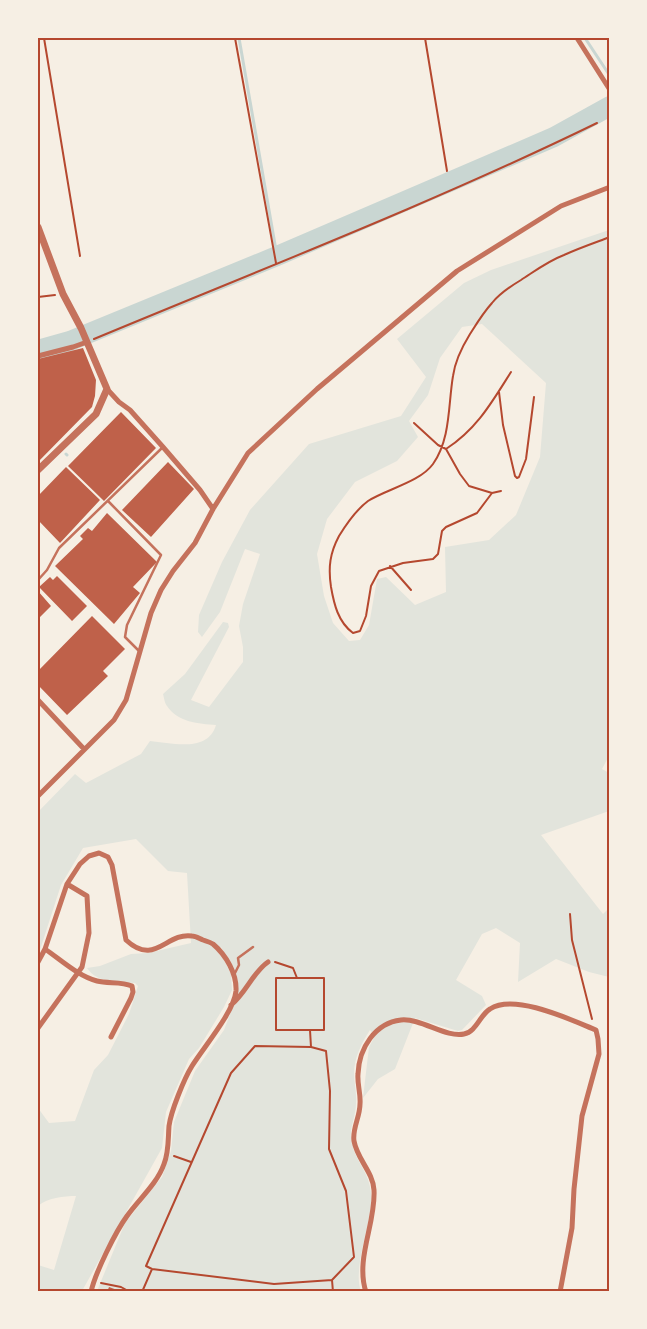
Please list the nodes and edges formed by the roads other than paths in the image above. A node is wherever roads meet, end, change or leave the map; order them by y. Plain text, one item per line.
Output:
1 (577, 38) edge
2 (610, 90) edge
3 (610, 186) edge
4 (38, 228) edge
5 (86, 340) junction
6 (38, 356) edge
7 (107, 389) junction
8 (163, 447) junction
9 (38, 470) edge
10 (108, 501) junction
11 (213, 509) junction
12 (38, 580) edge
13 (139, 651) junction
14 (38, 700) edge
15 (84, 749) junction
16 (38, 796) edge
17 (67, 884) junction
18 (253, 947) dead end
19 (45, 949) junction
20 (38, 962) edge
21 (268, 962) road end
22 (234, 974) junction
23 (231, 1005) junction
24 (38, 1028) edge
25 (111, 1037) dead end
26 (91, 1292) edge
27 (366, 1292) edge
28 (560, 1292) edge

1 - 2 street
3 - 11 street
4 - 5 street
5 - 6 street
5 - 7 street
7 - 8 street
7 - 9 street
8 - 10 lane
8 - 11 street
10 - 12 lane
10 - 13 lane
11 - 13 street
13 - 15 street
14 - 15 street
15 - 16 street
17 - 19 street
17 - 22 street
17 - 24 street
18 - 22 lane
19 - 20 street
19 - 25 street
21 - 23 street
22 - 23 street
23 - 26 street
27 - 28 street

